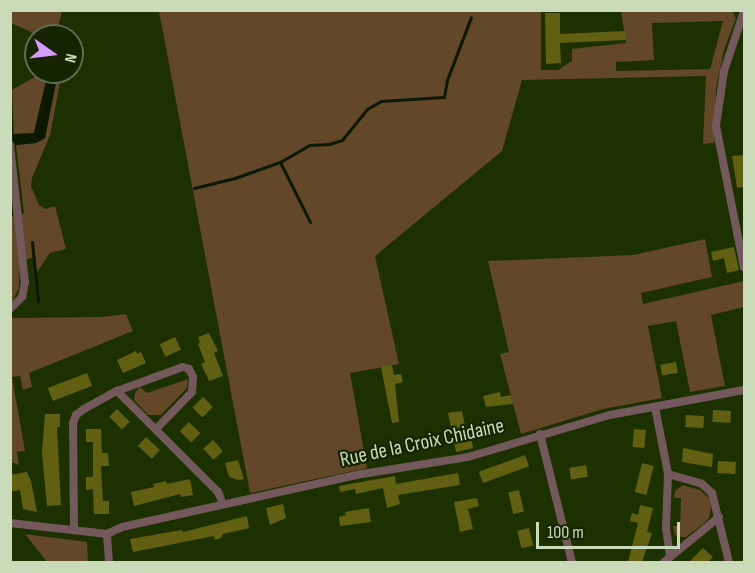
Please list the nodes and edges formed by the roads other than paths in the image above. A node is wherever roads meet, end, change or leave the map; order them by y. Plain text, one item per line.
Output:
1 (744, 11) edge
2 (11, 146) edge
3 (744, 267) edge
4 (10, 309) edge
5 (744, 390) edge
6 (117, 391) junction
7 (656, 407) junction
8 (156, 429) junction
9 (540, 434) junction
10 (668, 474) junction
11 (223, 504) junction
12 (719, 517) junction
13 (10, 523) edge
14 (74, 529) junction
15 (107, 534) junction
16 (667, 559) edge
17 (109, 562) edge
18 (572, 562) edge
19 (729, 562) edge

1 - 3 street
2 - 4 street
5 - 7 street, Rue de la Croix Chidaine
6 - 8 street
6 - 8 street
6 - 14 street
7 - 9 street, Rue de la Croix Chidaine
7 - 10 street
8 - 11 street
9 - 11 street, Rue de la Croix Chidaine
9 - 18 street
10 - 12 street
10 - 16 street
11 - 15 street, Rue de la Croix Chidaine
12 - 16 street
12 - 19 street
13 - 14 street
14 - 15 street
15 - 17 street

